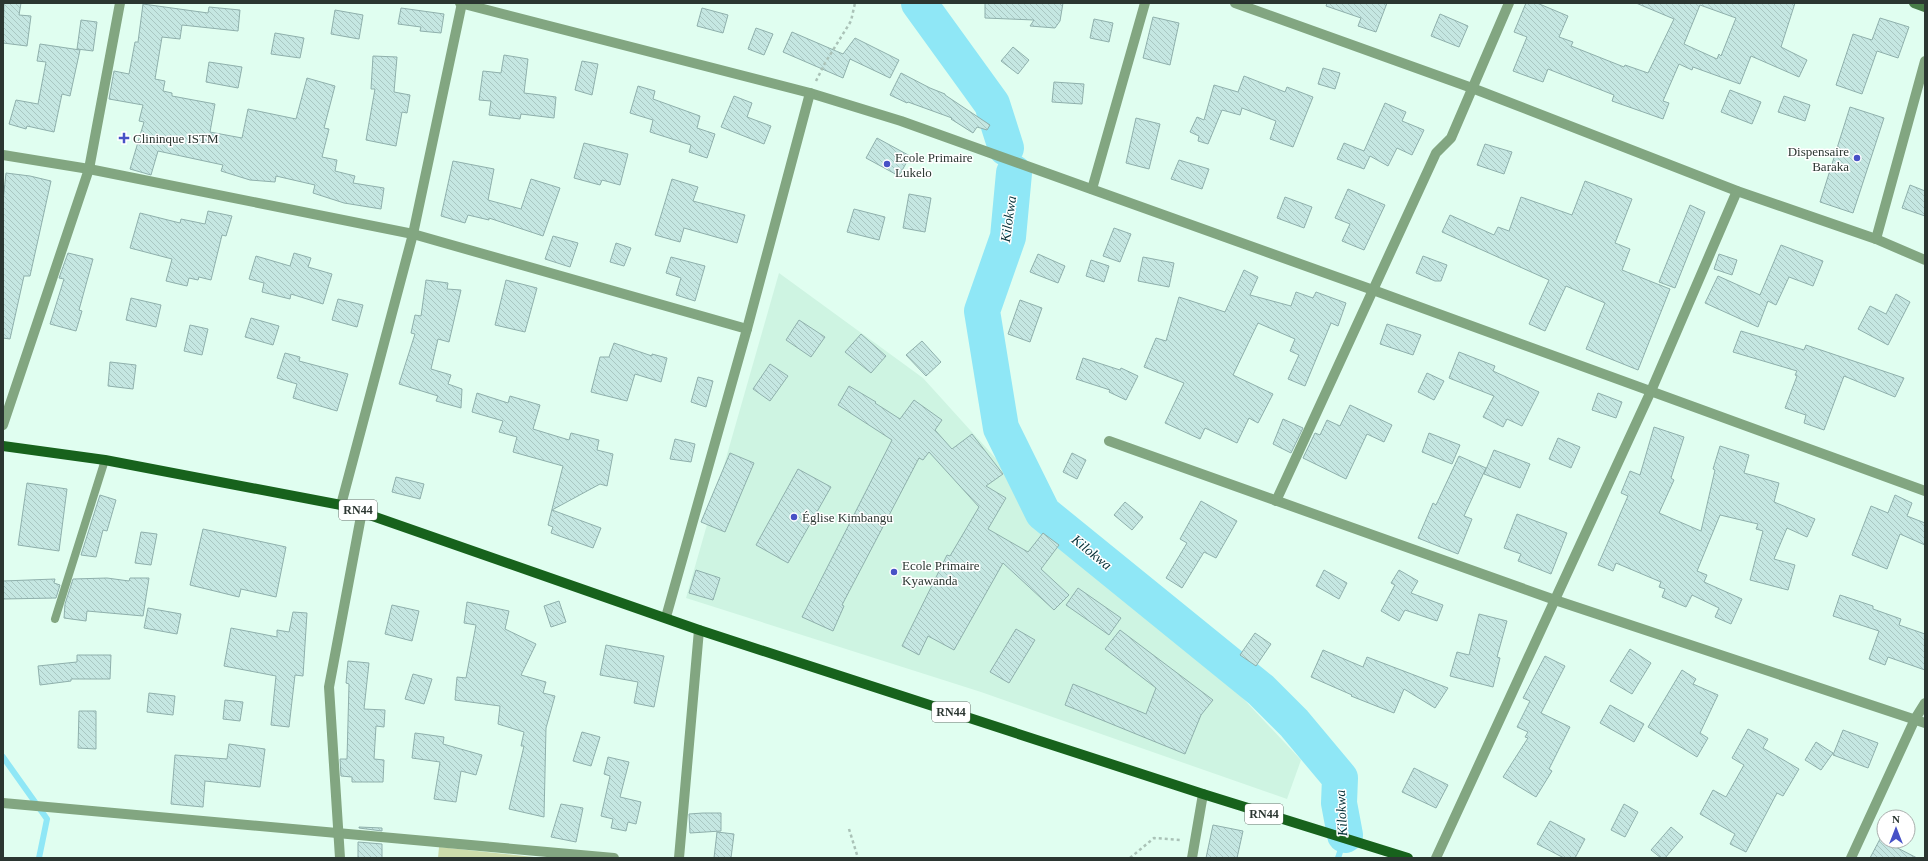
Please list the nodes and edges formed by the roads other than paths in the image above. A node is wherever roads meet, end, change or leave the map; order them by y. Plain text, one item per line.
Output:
1 (120, 3) edge
2 (461, 3) edge
3 (1145, 3) edge
4 (1235, 3) edge
5 (1509, 3) edge
6 (1914, 3) edge
7 (1925, 7) edge
8 (1925, 61) edge
9 (1472, 88) junction
10 (810, 93) junction
11 (3, 154) edge
12 (89, 169) junction
13 (1092, 189) junction
14 (1737, 191) junction
15 (413, 234) junction
16 (1876, 239) junction
17 (1925, 260) edge
18 (1373, 290) junction
19 (747, 330) junction
20 (1651, 391) junction
21 (3, 425) edge
22 (1109, 441) dead end
23 (3, 446) edge
24 (105, 460) junction
25 (1925, 491) edge
26 (1276, 501) junction
27 (341, 505) junction
28 (362, 511) junction
29 (1555, 600) junction
30 (666, 617) junction
31 (55, 619) dead end
32 (699, 630) junction
33 (1925, 703) edge
34 (1915, 719) junction
35 (1925, 722) edge
36 (1203, 794) junction
37 (3, 802) edge
38 (340, 833) junction
39 (340, 858) edge
40 (614, 858) edge
41 (679, 858) edge
42 (1192, 858) edge
43 (1408, 858) edge
44 (1436, 858) edge
45 (1851, 858) edge

1 - 12 street
2 - 10 street
2 - 15 street
3 - 13 street
4 - 9 street
5 - 9 street
6 - 7 street
8 - 16 street
9 - 14 street
9 - 18 street
10 - 13 street
10 - 19 street
11 - 12 street
12 - 15 street
12 - 21 street
13 - 18 street
14 - 16 street
14 - 20 street
15 - 19 street
15 - 27 street
16 - 17 street
18 - 20 street
18 - 26 street
19 - 30 street
20 - 25 street
20 - 29 street
22 - 26 street
23 - 24 main road, RN44
24 - 27 main road, RN44
24 - 31 lane
26 - 29 street
27 - 28 main road, RN44
28 - 30 main road, RN44
28 - 38 street
29 - 34 street
29 - 44 street
30 - 32 main road, RN44
32 - 36 main road, RN44
32 - 41 street
33 - 34 street
34 - 35 street
34 - 45 street
36 - 42 street
36 - 43 main road, RN44
37 - 38 street
38 - 39 street
38 - 40 street

